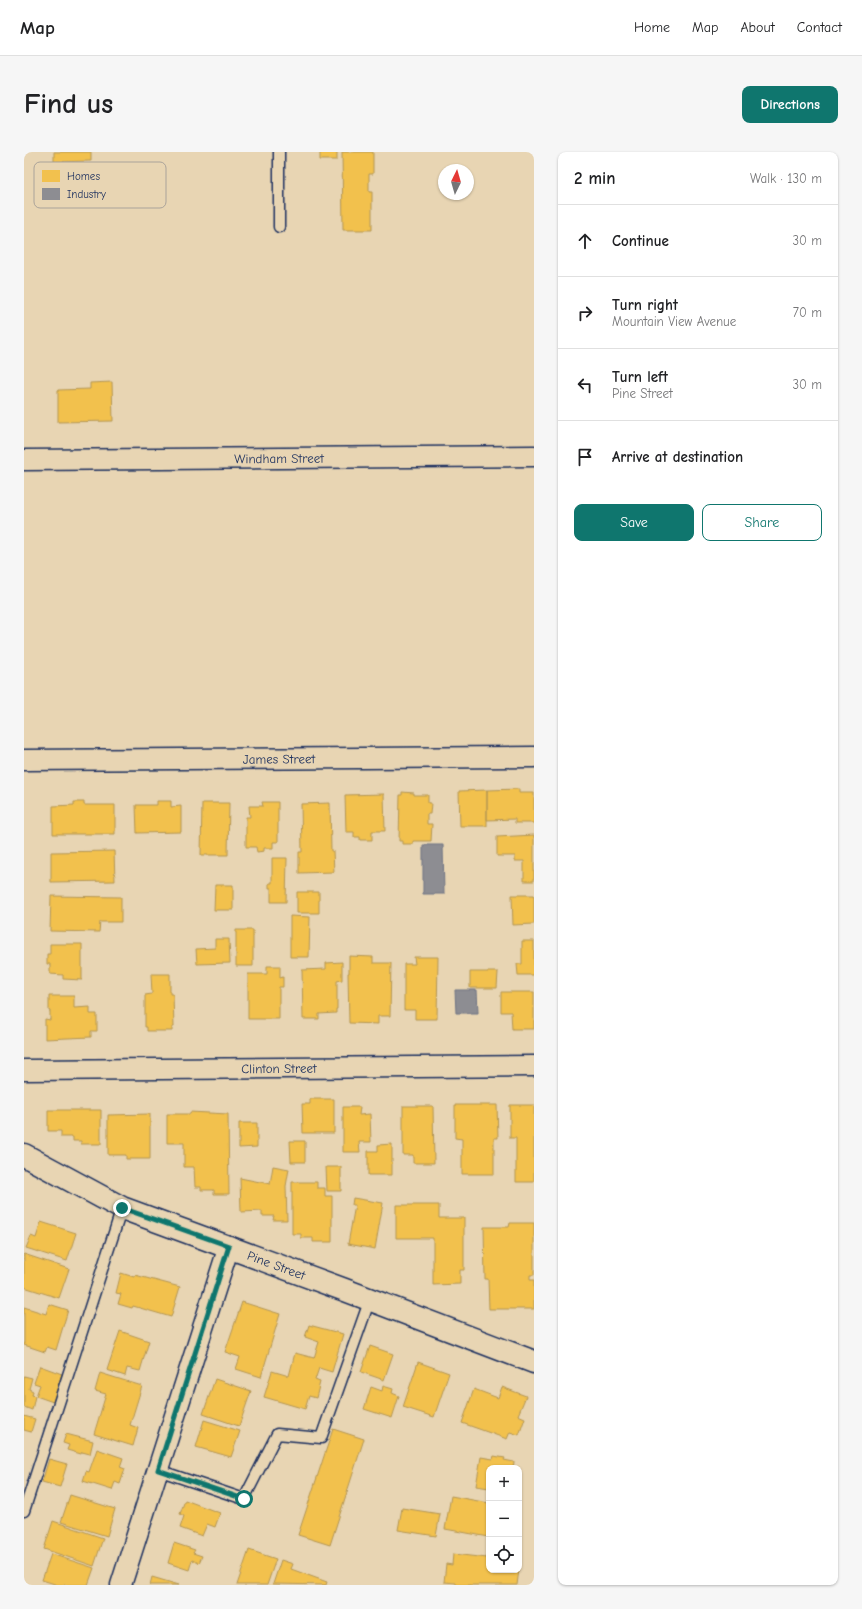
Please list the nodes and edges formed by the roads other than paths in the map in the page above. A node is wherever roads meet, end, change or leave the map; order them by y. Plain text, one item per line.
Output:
1 (278, 152) edge
2 (279, 227) dead end
3 (534, 456) edge
4 (24, 460) edge
5 (534, 757) edge
6 (24, 760) edge
7 (534, 1066) edge
8 (24, 1070) edge
9 (24, 1155) edge
10 (122, 1208) junction
11 (229, 1246) junction
12 (370, 1299) junction
13 (534, 1362) edge
14 (158, 1470) junction
15 (24, 1511) edge
16 (121, 1585) edge

1 - 2 lane
3 - 4 street, Windham Street
5 - 6 street, James Street
7 - 8 street, Clinton Street
9 - 10 street, Pine Street
10 - 11 street, Pine Street
10 - 15 lane
11 - 12 street, Pine Street
11 - 14 street
12 - 13 street, Pine Street
12 - 14 lane
14 - 16 street

